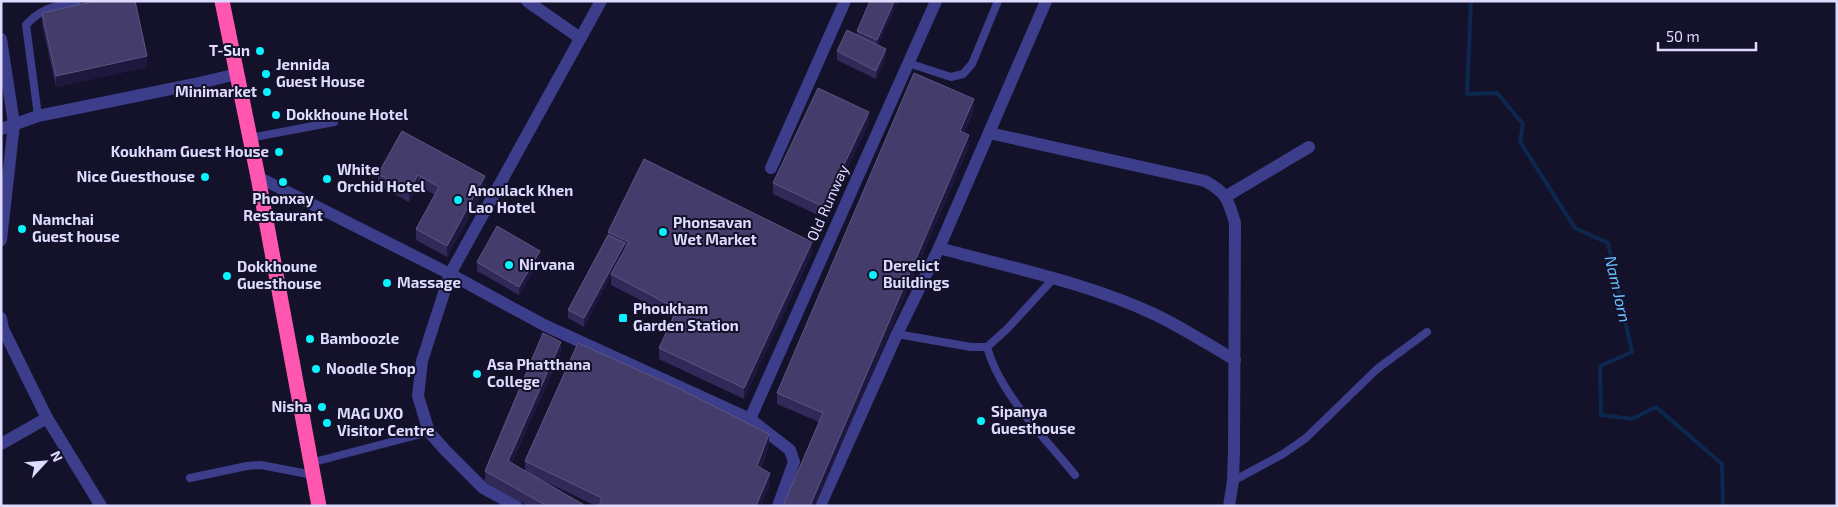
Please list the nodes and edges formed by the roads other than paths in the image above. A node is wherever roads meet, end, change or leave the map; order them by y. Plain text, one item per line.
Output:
1 (77, 1) edge
2 (222, 1) edge
3 (527, 1) edge
4 (601, 1) edge
5 (845, 1) edge
6 (936, 1) edge
7 (998, 1) edge
8 (1046, 1) edge
9 (580, 38) junction
10 (1, 39) edge
11 (908, 63) junction
12 (237, 74) junction
13 (38, 116) junction
14 (334, 122) dead end
15 (14, 124) junction
16 (1, 130) edge
17 (989, 133) junction
18 (250, 138) junction
19 (1309, 148) dead end
20 (771, 168) dead end
21 (258, 177) junction
22 (1225, 197) junction
23 (1, 240) edge
24 (939, 248) junction
25 (450, 274) junction
26 (1052, 279) junction
27 (1, 318) edge
28 (1427, 332) dead end
29 (897, 334) junction
30 (987, 347) junction
31 (1235, 360) junction
32 (47, 418) junction
33 (750, 419) junction
34 (429, 432) junction
35 (1, 444) edge
36 (312, 469) junction
37 (1075, 475) dead end
38 (190, 478) dead end
39 (1233, 481) junction
40 (101, 506) edge
41 (319, 506) edge
42 (516, 506) edge
43 (778, 506) edge
44 (820, 506) edge
45 (1229, 506) edge

1 - 13 lane
2 - 12 highway
3 - 9 street
4 - 9 street
5 - 20 street
6 - 11 street, Old Runway
7 - 11 lane
8 - 17 street
9 - 25 street
10 - 15 street
11 - 33 street, Old Runway
12 - 13 street
12 - 18 highway
13 - 15 street
14 - 18 lane
15 - 16 street
15 - 23 street
17 - 22 street
17 - 24 street
18 - 21 highway
19 - 22 street
21 - 25 street
21 - 36 highway
22 - 31 street
24 - 26 street
24 - 29 street
25 - 33 street
25 - 34 street
26 - 30 lane
26 - 31 street
27 - 32 street
28 - 39 lane
29 - 30 lane
29 - 44 street
30 - 37 lane
31 - 39 street
32 - 35 street
32 - 40 street
33 - 43 street
34 - 36 lane
34 - 42 street
36 - 38 lane
36 - 41 highway
39 - 45 street

